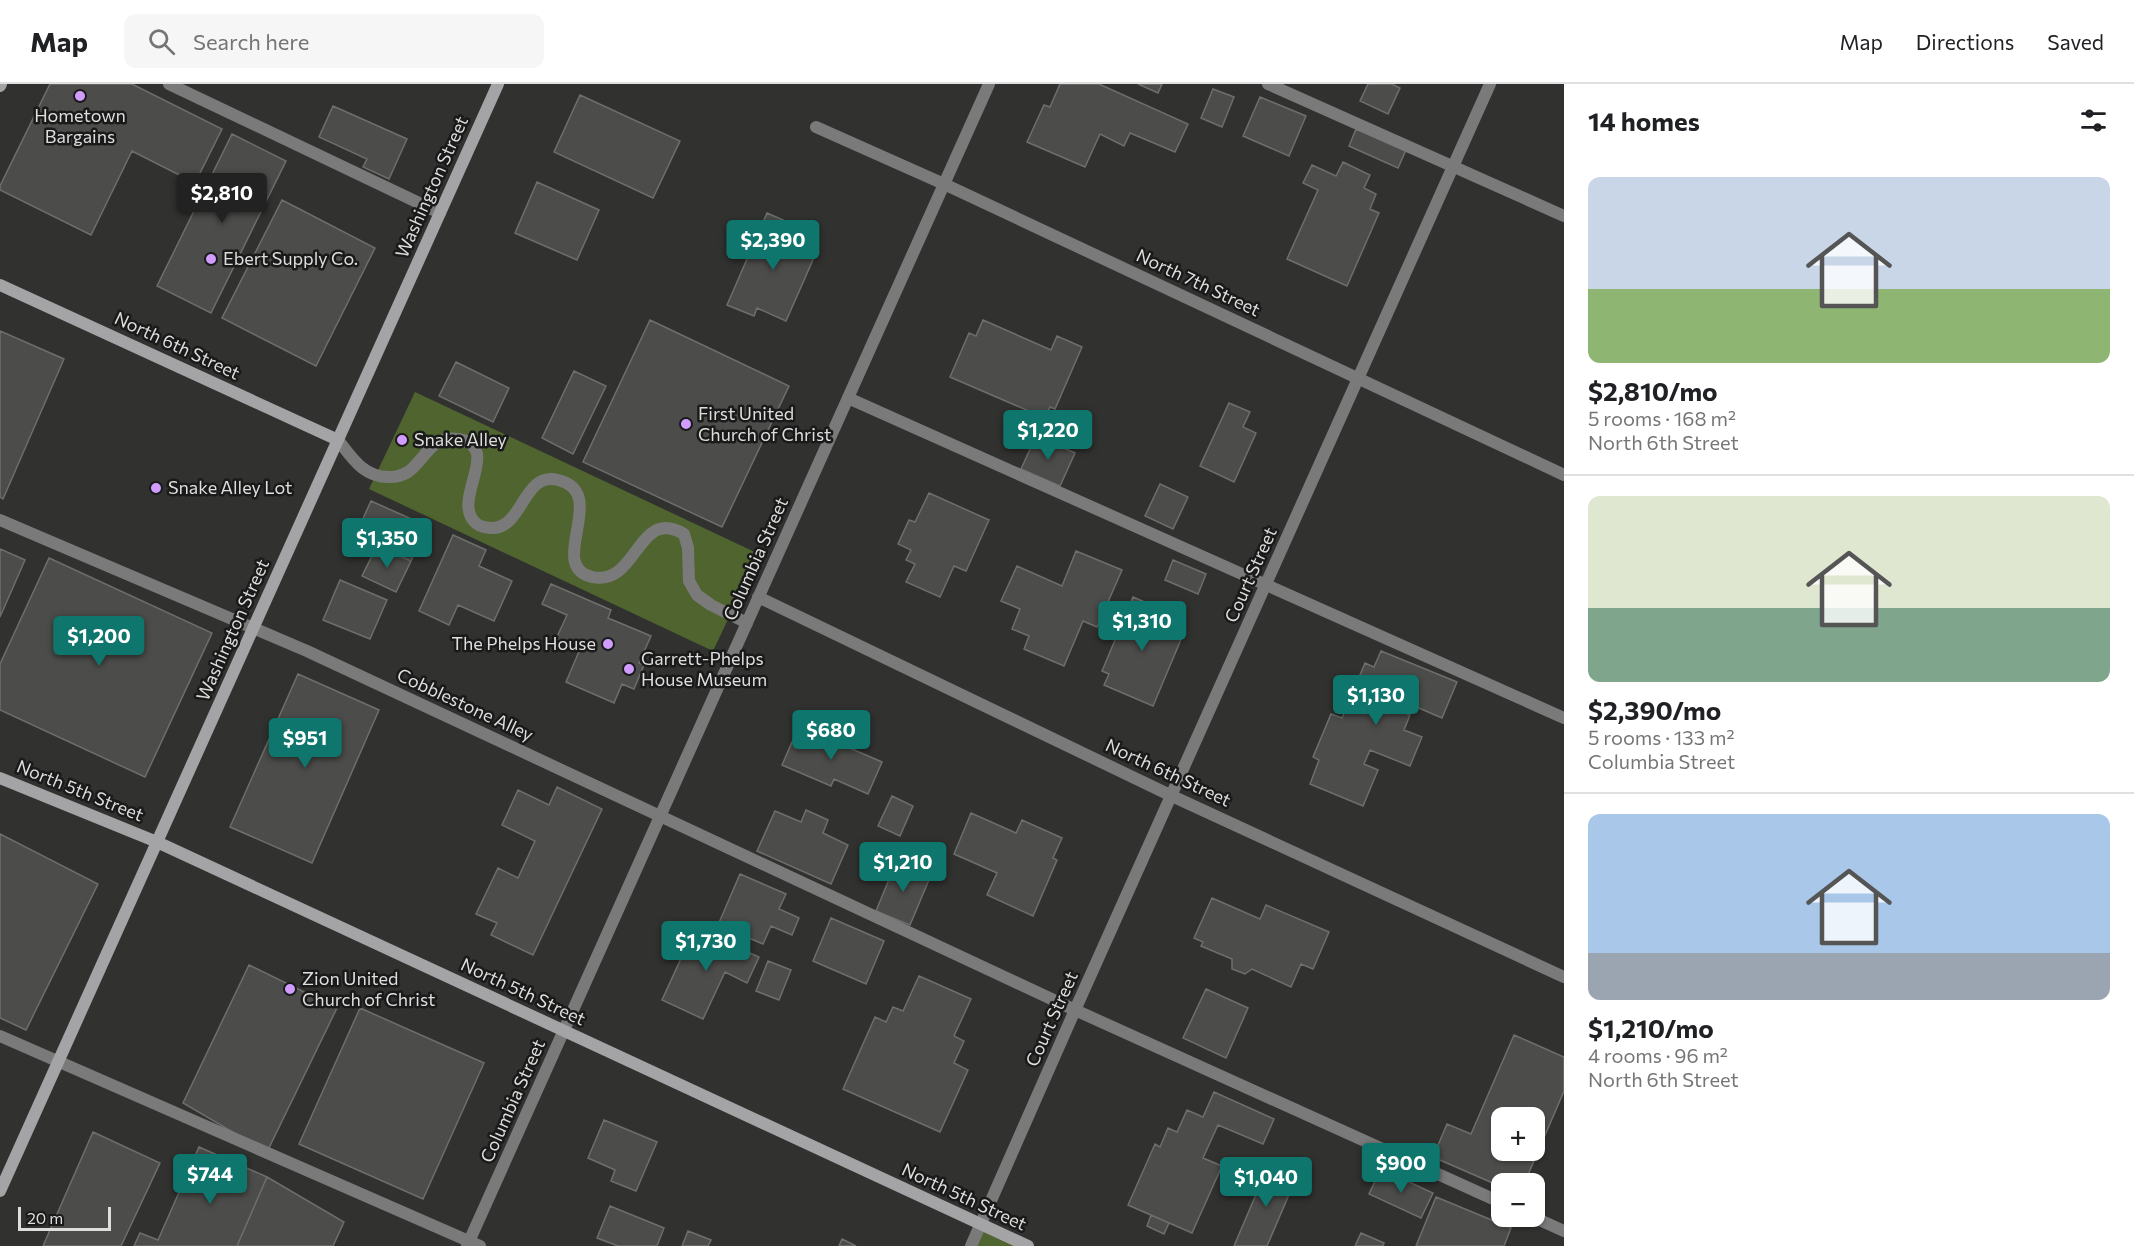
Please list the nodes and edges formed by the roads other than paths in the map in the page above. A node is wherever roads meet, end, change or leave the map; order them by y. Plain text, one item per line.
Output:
1 (169, 84) edge
2 (498, 84) edge
3 (989, 84) edge
4 (1268, 84) edge
5 (1490, 84) edge
6 (816, 127) dead end
7 (1453, 166) junction
8 (944, 184) junction
9 (440, 213) junction
10 (1564, 216) edge
11 (0, 285) edge
12 (1360, 379) junction
13 (848, 398) junction
14 (338, 440) junction
15 (1564, 475) edge
16 (0, 520) edge
17 (1266, 585) junction
18 (758, 597) junction
19 (747, 623) junction
20 (254, 628) junction
21 (1564, 718) edge
22 (0, 778) edge
23 (1172, 795) junction
24 (660, 818) junction
25 (157, 842) junction
26 (1564, 977) edge
27 (1075, 1010) junction
28 (565, 1031) junction
29 (0, 1036) edge
30 (60, 1062) junction
31 (0, 1191) edge
32 (1491, 1198) edge
33 (1545, 1223) edge
34 (981, 1224) junction
35 (1564, 1232) edge
36 (472, 1244) edge
37 (971, 1246) edge
38 (1028, 1246) edge

1 - 9 street
2 - 9 street, Washington Street
3 - 8 street, Columbia Street
4 - 7 street
5 - 7 street, Court Street
6 - 8 street, North 7th Street
7 - 10 street
7 - 12 street, Court Street
8 - 12 street, North 7th Street
8 - 13 street, Columbia Street
9 - 14 street, Washington Street
11 - 14 street, North 6th Street
12 - 15 street, North 7th Street
12 - 17 street, Court Street
13 - 17 street
13 - 18 street, Columbia Street
14 - 19 street
14 - 20 street, Washington Street
16 - 20 street, Cobblestone Alley
17 - 21 street
17 - 23 street, Court Street
18 - 19 street, Columbia Street
18 - 23 street, North 6th Street
19 - 24 street, Columbia Street
20 - 24 street, Cobblestone Alley
20 - 25 street, Washington Street
22 - 25 street, North 5th Street
23 - 26 street, North 6th Street
23 - 27 street, Court Street
24 - 27 street, Cobblestone Alley
24 - 28 street, Columbia Street
25 - 28 street, North 5th Street
25 - 30 street, Washington Street
27 - 32 street, Cobblestone Alley
27 - 34 street, Court Street
28 - 34 street, North 5th Street
28 - 36 street, Columbia Street
29 - 30 street
30 - 31 street, Washington Street
30 - 36 street
33 - 35 street
34 - 37 street, Court Street
34 - 38 street, North 5th Street

